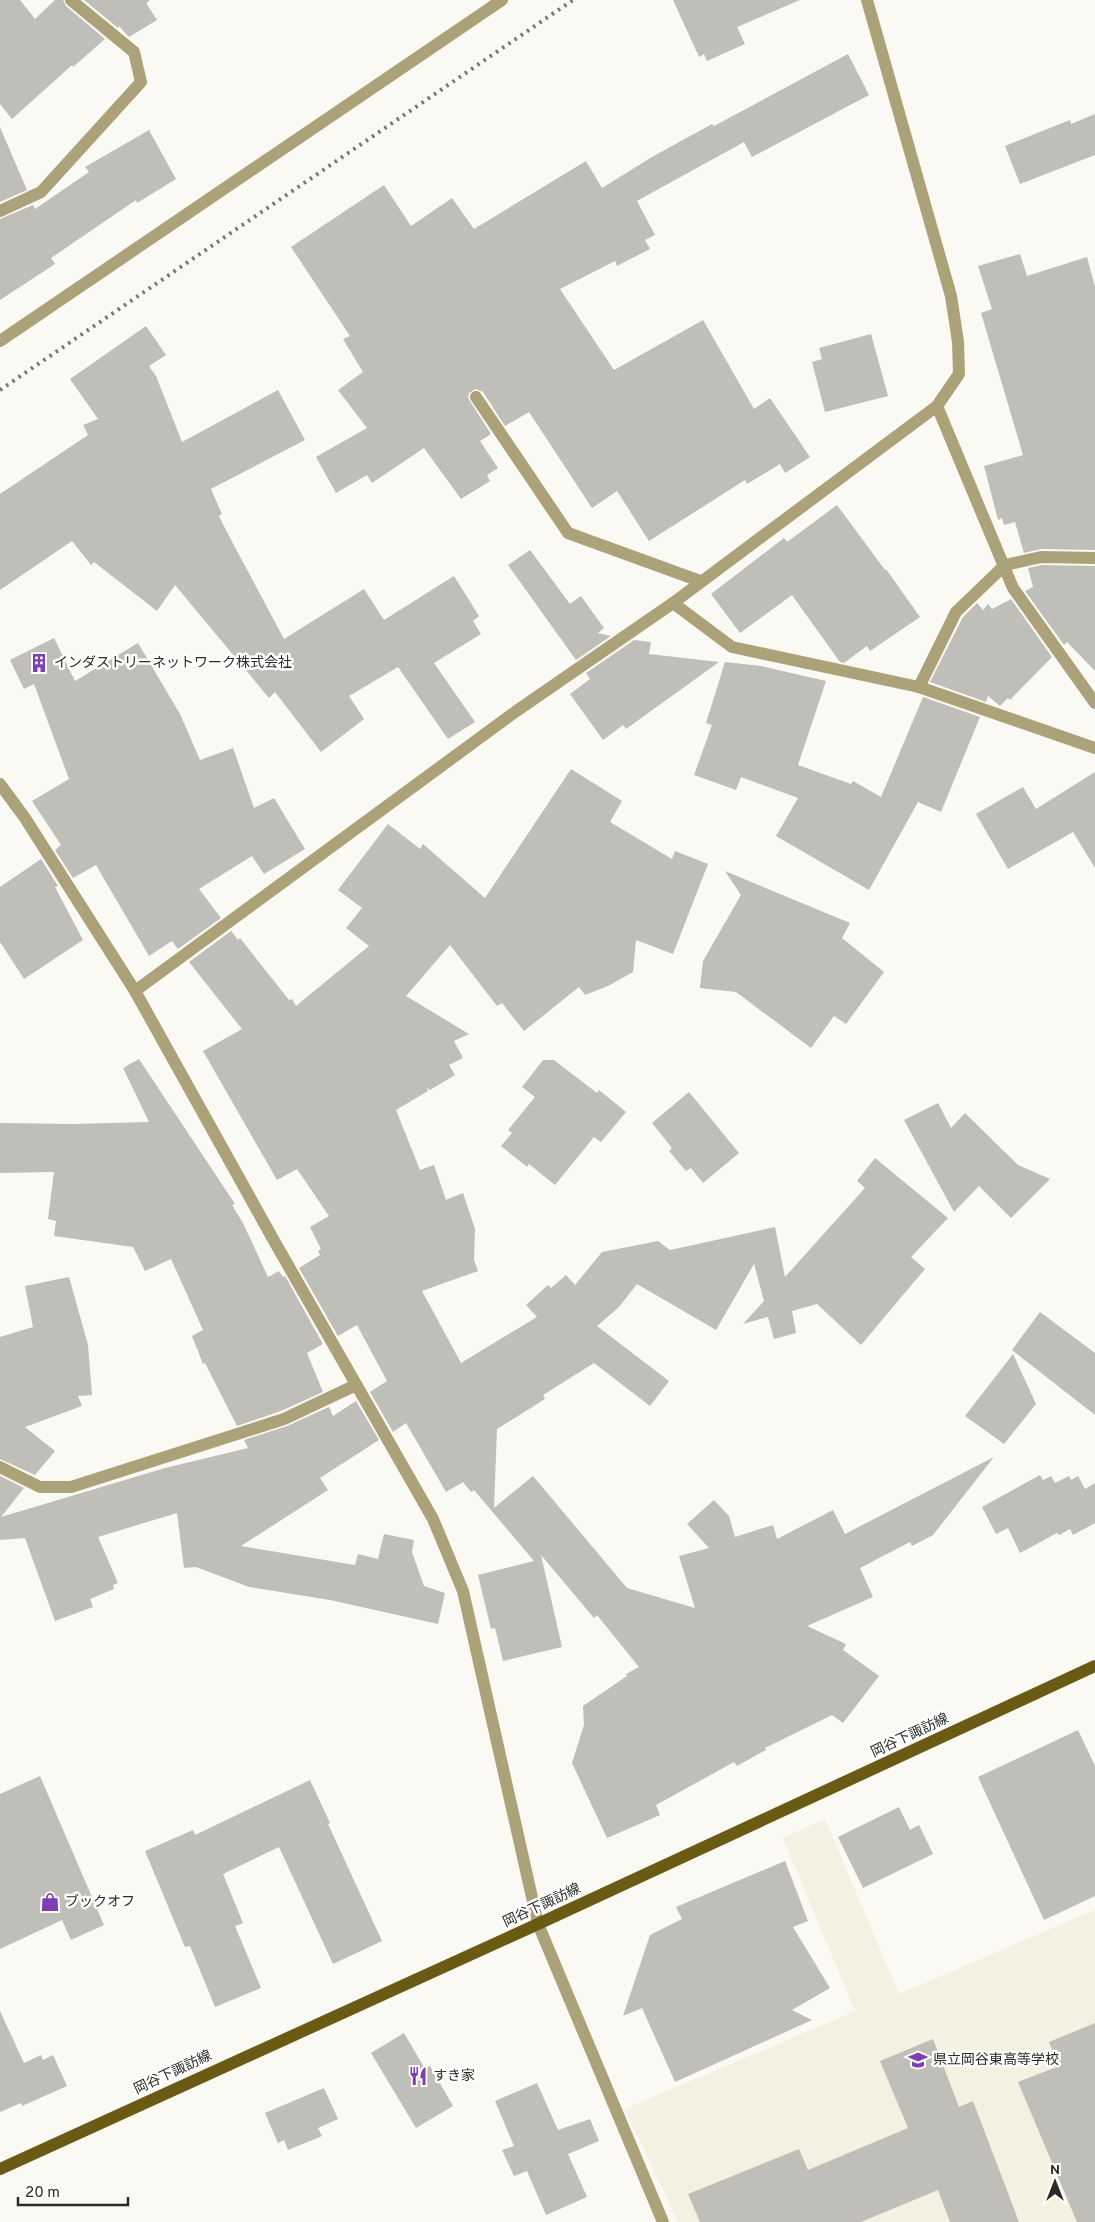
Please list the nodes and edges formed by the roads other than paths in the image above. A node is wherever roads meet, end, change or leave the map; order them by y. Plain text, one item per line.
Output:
1 (71, 0) edge
2 (502, 0) edge
3 (867, 0) edge
4 (0, 211) edge
5 (0, 341) edge
6 (476, 397) dead end
7 (937, 406) junction
8 (1095, 558) edge
9 (1005, 565) junction
10 (700, 581) junction
11 (673, 604) junction
12 (919, 688) junction
13 (1095, 703) edge
14 (1095, 748) edge
15 (0, 784) edge
16 (135, 991) junction
17 (356, 1385) junction
18 (0, 1467) edge
19 (1095, 1666) edge
20 (538, 1924) junction
21 (0, 2169) edge
22 (663, 2222) edge

1 - 4 street
2 - 5 street
3 - 7 street
6 - 10 street
7 - 9 street
7 - 10 street
8 - 9 street
9 - 12 street
9 - 13 street
10 - 11 street
11 - 12 street
11 - 16 street
12 - 14 street
15 - 16 street
16 - 17 street
17 - 18 street
17 - 20 street
19 - 20 main road, 岡谷下諏訪線
20 - 21 main road, 岡谷下諏訪線
20 - 22 street

